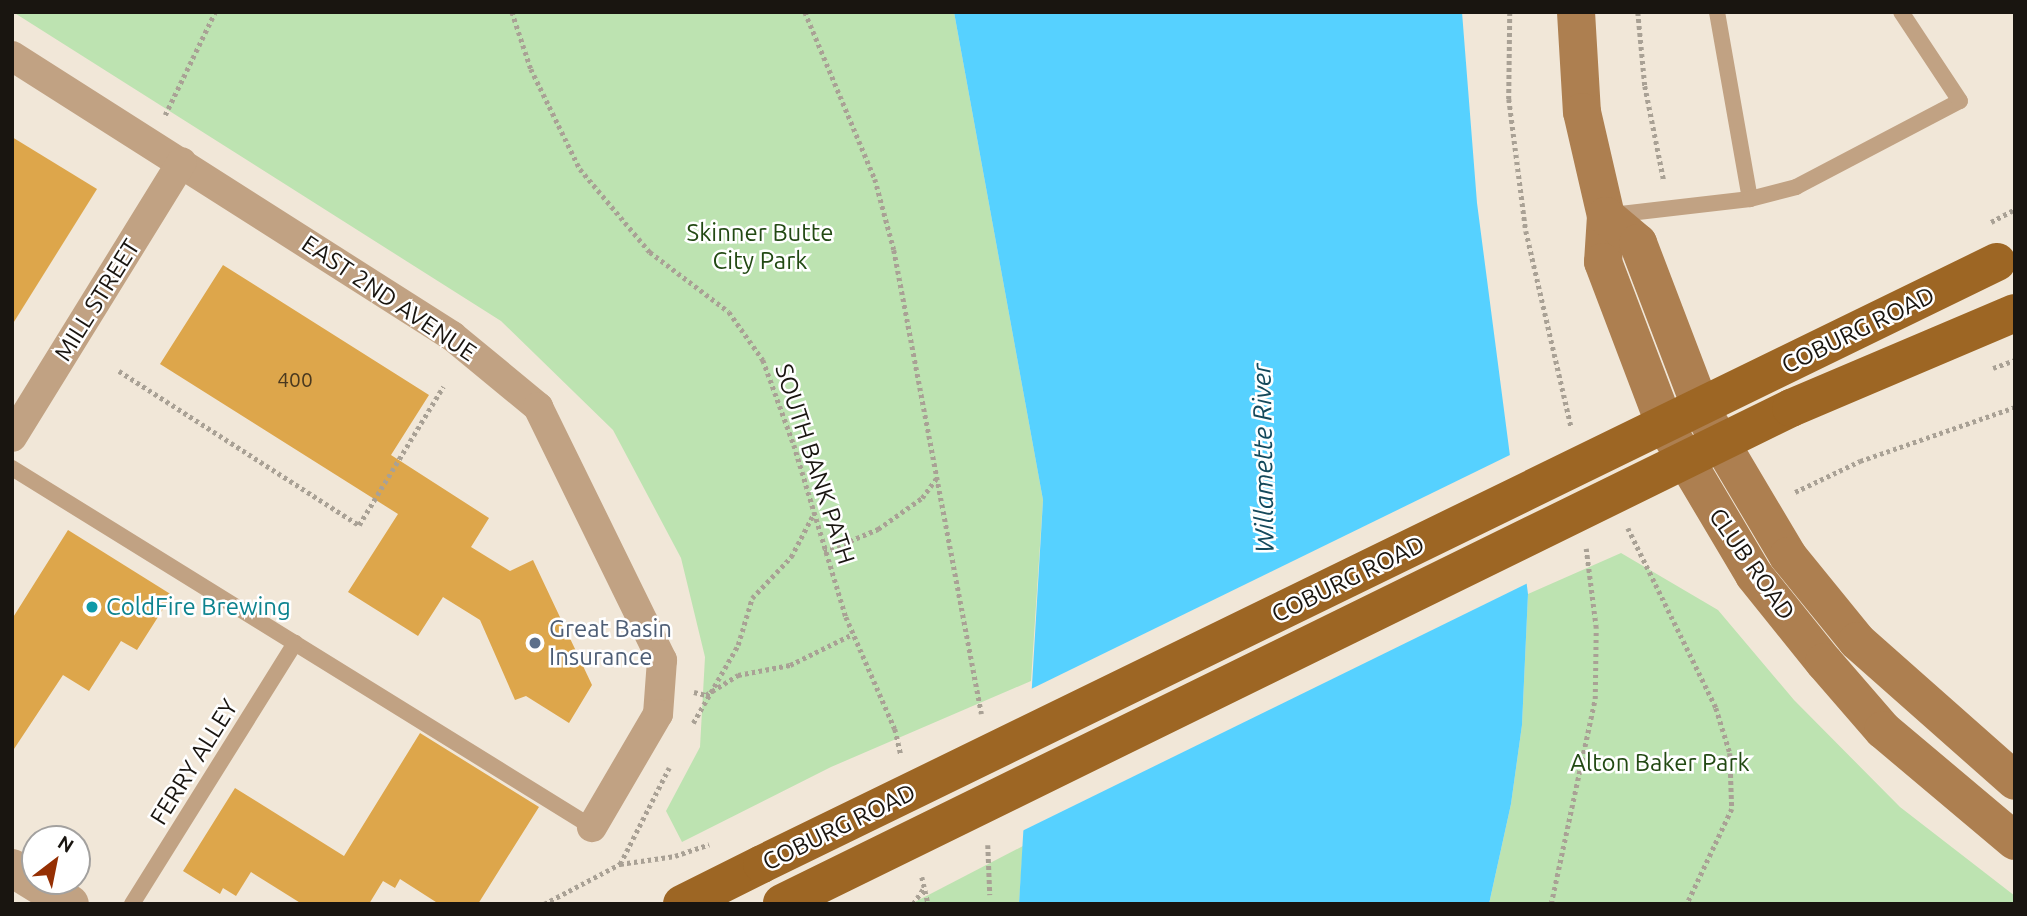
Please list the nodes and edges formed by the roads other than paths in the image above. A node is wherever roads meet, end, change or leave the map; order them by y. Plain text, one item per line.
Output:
1 (1576, 12) edge
2 (1717, 12) edge
3 (1901, 12) edge
4 (12, 56) edge
5 (182, 162) junction
6 (1749, 199) junction
7 (1606, 216) junction
8 (2006, 258) edge
9 (2015, 313) edge
10 (12, 437) edge
11 (12, 468) edge
12 (295, 643) junction
13 (2015, 781) edge
14 (592, 827) joint
15 (2015, 842) edge
16 (12, 868) edge
17 (70, 904) edge
18 (132, 904) edge
19 (681, 904) edge
20 (781, 904) edge

1 - 7 main road, CLUB ROAD
2 - 6 lane
3 - 6 lane
4 - 5 street, EAST 2ND AVENUE
5 - 10 street, MILL STREET
5 - 14 street, EAST 2ND AVENUE
6 - 7 lane
7 - 13 main road, CLUB ROAD
7 - 15 main road, CLUB ROAD
8 - 19 main road, COBURG ROAD, bridge
9 - 20 main road, COBURG ROAD, bridge
11 - 12 lane
12 - 14 lane
12 - 18 lane, FERRY ALLEY
16 - 17 street

